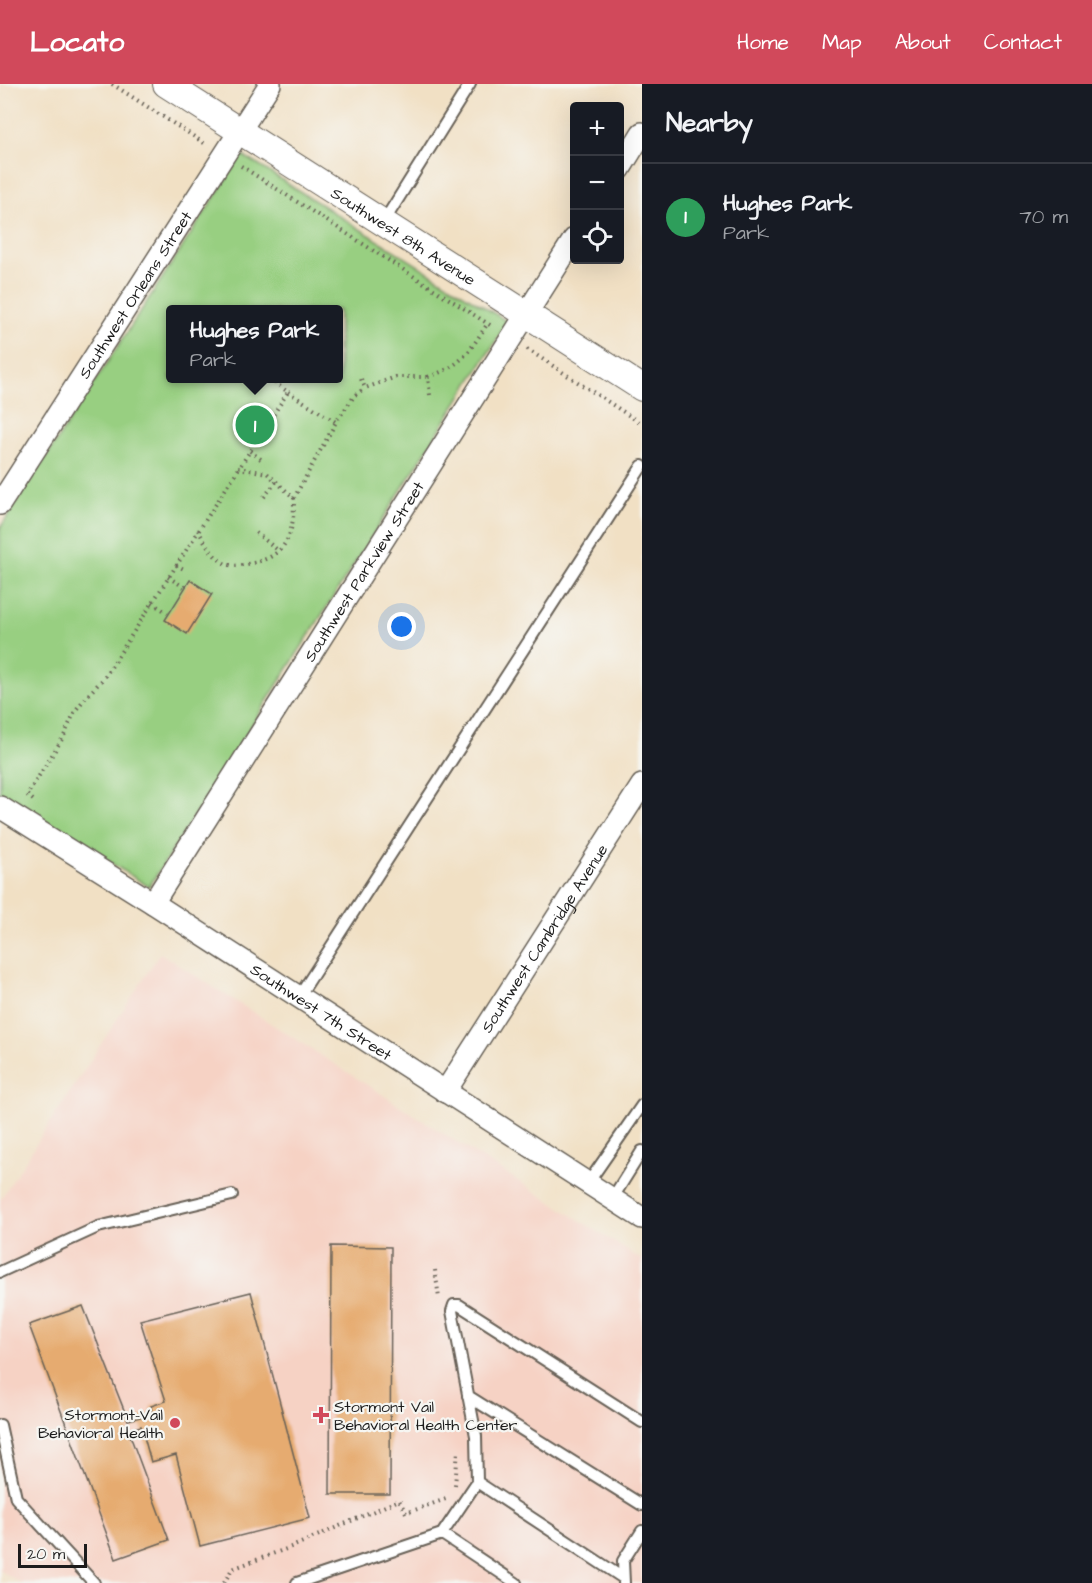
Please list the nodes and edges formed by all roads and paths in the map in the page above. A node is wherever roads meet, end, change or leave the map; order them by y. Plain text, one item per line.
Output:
1 (112, 84) edge
2 (166, 84) edge
3 (270, 84) edge
4 (470, 84) edge
5 (240, 132) junction
6 (642, 133) edge
7 (225, 156) junction
8 (624, 162) edge
9 (383, 224) junction
10 (570, 245) edge
11 (527, 314) junction
12 (488, 323) junction
13 (512, 339) junction
14 (428, 377) junction
15 (361, 379) dead end
16 (275, 383) edge
17 (366, 388) junction
18 (642, 388) edge
19 (288, 392) junction
20 (429, 395) dead end
21 (336, 422) junction
22 (642, 424) edge
23 (249, 451) junction
24 (262, 460) dead end
25 (642, 466) edge
26 (238, 468) junction
27 (276, 482) junction
28 (264, 497) dead end
29 (294, 498) junction
30 (0, 504) edge
31 (198, 530) junction
32 (256, 533) dead end
33 (279, 551) junction
34 (176, 565) junction
35 (186, 570) dead end
36 (168, 577) junction
37 (184, 587) dead end
38 (152, 603) junction
39 (168, 613) dead end
40 (642, 785) edge
41 (34, 800) dead end
42 (0, 807) edge
43 (153, 903) junction
44 (298, 998) junction
45 (445, 1092) junction
46 (642, 1105) edge
47 (642, 1151) edge
48 (588, 1183) junction
49 (232, 1195) dead end
50 (612, 1199) junction
51 (642, 1218) edge
52 (435, 1270) dead end
53 (0, 1272) edge
54 (441, 1304) dead end
55 (468, 1396) junction
56 (642, 1422) edge
57 (0, 1425) edge
58 (458, 1440) dead end
59 (477, 1482) junction
60 (642, 1505) edge
61 (642, 1531) edge
62 (442, 1534) junction
63 (623, 1581) edge
64 (94, 1583) edge
65 (224, 1583) edge
66 (297, 1583) edge
67 (516, 1583) edge

1 - 7 path
2 - 5 street, Southwest 8th Avenue
3 - 5 street, Southwest Orleans Street
4 - 9 lane
5 - 7 street, Southwest Orleans Street
5 - 9 street, Southwest 8th Avenue
6 - 8 street
7 - 12 path
7 - 30 street, Southwest Orleans Street
9 - 11 street, Southwest 8th Avenue
10 - 11 street, Southwest Parkview Street
11 - 13 street, Southwest Parkview Street
11 - 18 street, Southwest 8th Avenue
12 - 13 path
12 - 14 path
13 - 22 path
13 - 43 street, Southwest Parkview Street
14 - 17 path
14 - 20 path
15 - 17 path
16 - 19 path
17 - 21 path
19 - 21 path
19 - 23 path
21 - 29 path
23 - 24 path
23 - 26 path
25 - 44 lane
26 - 27 path
26 - 31 path
27 - 28 path
27 - 29 path
29 - 33 path
31 - 33 path
31 - 34 path
32 - 33 path
34 - 35 path
34 - 36 path
36 - 37 path
36 - 38 path
38 - 39 path
38 - 41 path
40 - 45 street, Southwest Cambridge Avenue
42 - 43 street, Southwest 7th Street
43 - 44 street, Southwest 7th Street
44 - 45 street, Southwest 7th Street
45 - 48 street, Southwest 7th Street
46 - 48 lane
47 - 50 lane
48 - 50 street, Southwest 7th Street
49 - 53 lane
50 - 51 street, Southwest 7th Street
52 - 54 path
55 - 56 lane
55 - 59 lane
55 - 60 lane
57 - 64 lane
58 - 65 path
59 - 62 lane
59 - 63 lane
61 - 63 lane
62 - 66 lane
62 - 67 lane

